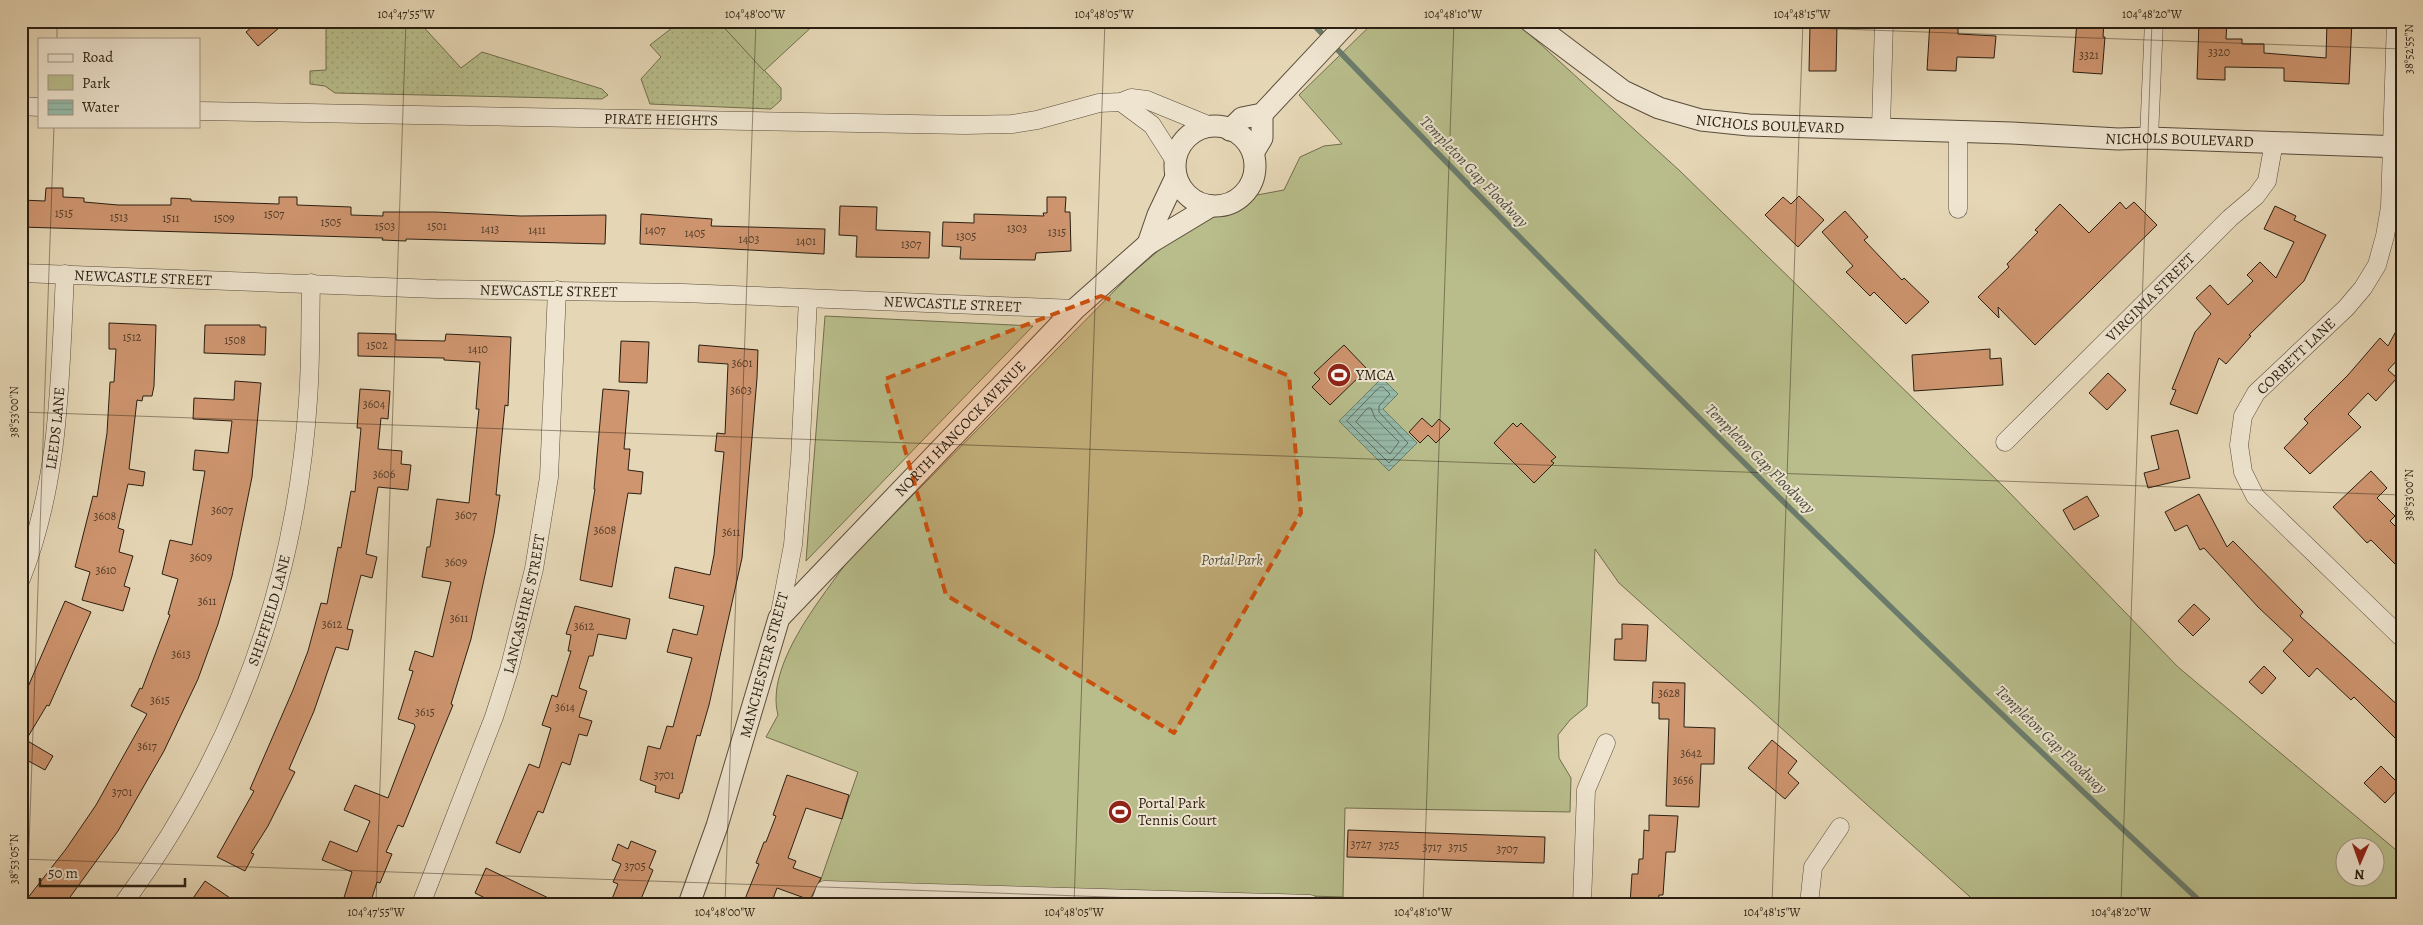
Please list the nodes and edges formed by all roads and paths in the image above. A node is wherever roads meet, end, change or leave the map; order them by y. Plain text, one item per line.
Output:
1 (1350, 21) edge
2 (1530, 21) edge
3 (1884, 21) edge
4 (2154, 21) edge
5 (2396, 21) edge
6 (1121, 102) junction
7 (21, 106) edge
8 (38, 107) edge
9 (200, 111) edge
10 (1262, 114) junction
11 (1222, 128) junction
12 (1881, 128) junction
13 (1958, 131) junction
14 (2149, 138) junction
15 (2274, 142) junction
16 (2397, 147) edge
17 (1252, 153) junction
18 (1176, 169) junction
19 (1211, 206) junction
20 (1958, 209) dead end
21 (1148, 244) junction
22 (21, 273) edge
23 (65, 274) junction
24 (311, 283) junction
25 (557, 290) junction
26 (808, 299) junction
27 (1075, 309) junction
28 (2005, 442) dead end
29 (21, 579) edge
30 (779, 618) junction
31 (2402, 638) edge
32 (1606, 743) dead end
33 (1840, 827) dead end
34 (123, 904) edge
35 (421, 904) edge
36 (689, 904) edge
37 (820, 904) edge
38 (1310, 904) edge
39 (1582, 904) edge
40 (1809, 904) edge

1 - 10 street, NORTH HANCOCK AVENUE
2 - 12 street, NICHOLS BOULEVARD
3 - 12 street
4 - 14 street
5 - 16 street, CORBETT LANE
6 - 9 street, PIRATE HEIGHTS
6 - 11 street, PIRATE HEIGHTS
6 - 18 street
7 - 8 street
10 - 11 street, NORTH HANCOCK AVENUE
10 - 17 street, NORTH HANCOCK AVENUE
11 - 17 street
11 - 18 street, NORTH HANCOCK AVENUE
12 - 13 street, NICHOLS BOULEVARD
13 - 14 street, NICHOLS BOULEVARD
13 - 20 street
14 - 15 street, NICHOLS BOULEVARD
15 - 16 street, NICHOLS BOULEVARD
15 - 28 street, VIRGINIA STREET
16 - 31 street, CORBETT LANE
17 - 19 street, NORTH HANCOCK AVENUE
18 - 19 street
18 - 21 street, NORTH HANCOCK AVENUE
19 - 21 street, NORTH HANCOCK AVENUE
21 - 27 street, NORTH HANCOCK AVENUE
22 - 23 street, NEWCASTLE STREET
23 - 24 street, NEWCASTLE STREET
23 - 29 street, LEEDS LANE
24 - 25 street, NEWCASTLE STREET
24 - 34 street, SHEFFIELD LANE
25 - 26 street, NEWCASTLE STREET
25 - 35 street, LANCASHIRE STREET
26 - 27 street, NEWCASTLE STREET
26 - 30 street, MANCHESTER STREET
27 - 30 street, NORTH HANCOCK AVENUE
30 - 36 street, MANCHESTER STREET
32 - 39 street
33 - 40 street
37 - 38 street

